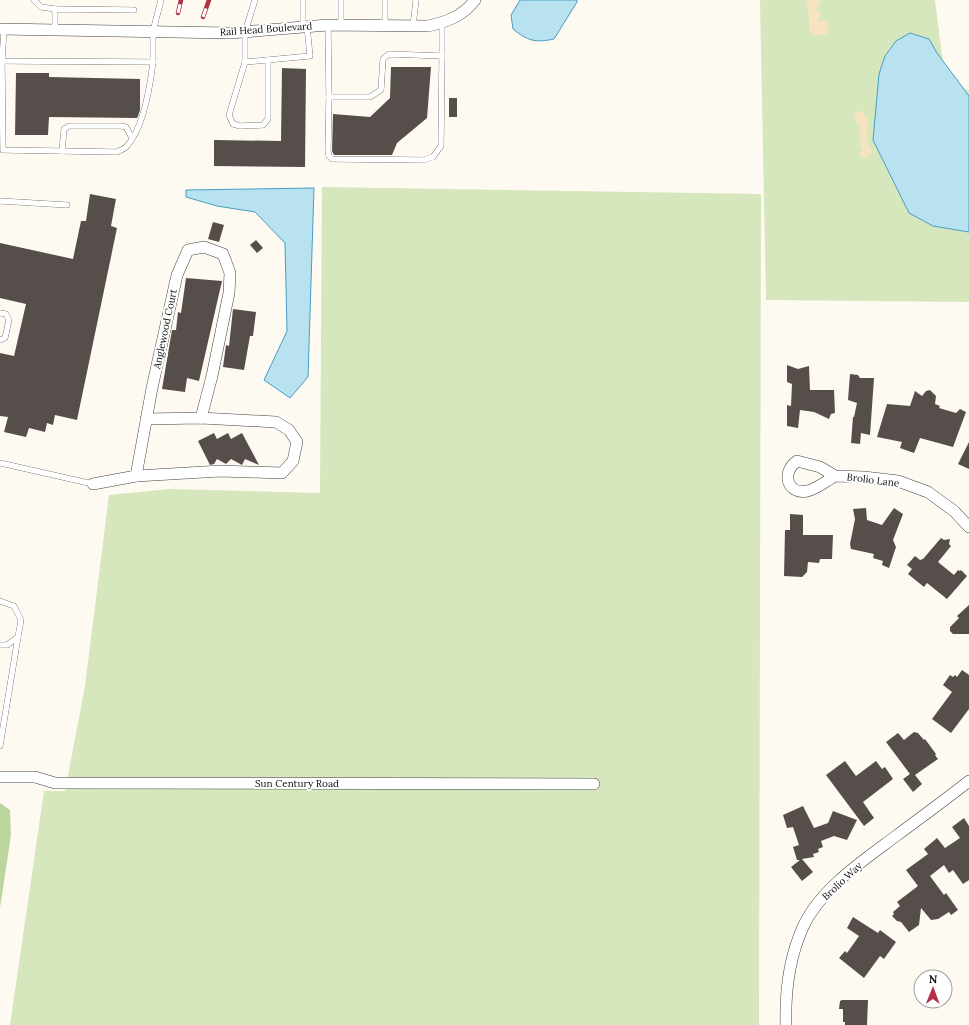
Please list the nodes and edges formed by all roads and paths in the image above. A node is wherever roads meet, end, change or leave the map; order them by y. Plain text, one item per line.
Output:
1 (34, 0) edge
2 (161, 0) edge
3 (255, 0) edge
4 (303, 0) edge
5 (341, 0) edge
6 (385, 0) edge
7 (416, 0) edge
8 (475, 0) edge
9 (55, 9) junction
10 (134, 10) dead end
11 (442, 23) junction
12 (341, 24) junction
13 (328, 25) junction
14 (305, 26) junction
15 (385, 26) junction
16 (413, 26) junction
17 (2, 29) edge
18 (55, 29) junction
19 (153, 31) junction
20 (245, 32) junction
21 (442, 56) junction
22 (268, 60) junction
23 (2, 61) junction
24 (153, 62) junction
25 (244, 62) junction
26 (329, 97) junction
27 (132, 138) junction
28 (62, 151) junction
29 (0, 201) edge
30 (67, 205) dead end
31 (0, 313) edge
32 (0, 340) edge
33 (201, 418) junction
34 (146, 419) junction
35 (0, 463) edge
36 (136, 476) junction
37 (835, 476) dead end
38 (93, 484) joint
39 (969, 527) edge
40 (0, 601) edge
41 (18, 637) junction
42 (0, 645) edge
43 (0, 746) edge
44 (0, 777) edge
45 (969, 781) edge
46 (594, 784) dead end
47 (786, 1025) edge

1 - 9 lane
2 - 19 lane
3 - 20 lane
4 - 14 lane
5 - 12 lane
6 - 15 lane
7 - 16 lane
8 - 11 street, Rail Head Boulevard
9 - 10 lane
9 - 18 lane
11 - 16 street, Rail Head Boulevard
11 - 21 lane
12 - 13 street, Rail Head Boulevard
12 - 15 street, Rail Head Boulevard
13 - 14 street, Rail Head Boulevard
13 - 26 lane
14 - 20 street, Rail Head Boulevard
14 - 22 lane
15 - 16 street, Rail Head Boulevard
17 - 18 street, Rail Head Boulevard
17 - 23 lane
18 - 19 street, Rail Head Boulevard
19 - 20 street, Rail Head Boulevard
19 - 24 lane
20 - 25 lane
21 - 26 lane
21 - 26 lane
22 - 25 lane
22 - 25 lane
23 - 24 lane
23 - 28 lane
24 - 27 lane
27 - 28 lane
27 - 28 lane
29 - 30 lane
31 - 32 lane
33 - 34 street
33 - 34 street, Anglewood Court
33 - 36 street
34 - 36 street, Anglewood Court
35 - 38 lane
36 - 38 street
37 - 39 street, Brolio Lane
40 - 41 lane
41 - 42 lane
41 - 43 lane
44 - 46 street, Sun Century Road
45 - 47 street, Brolio Way

